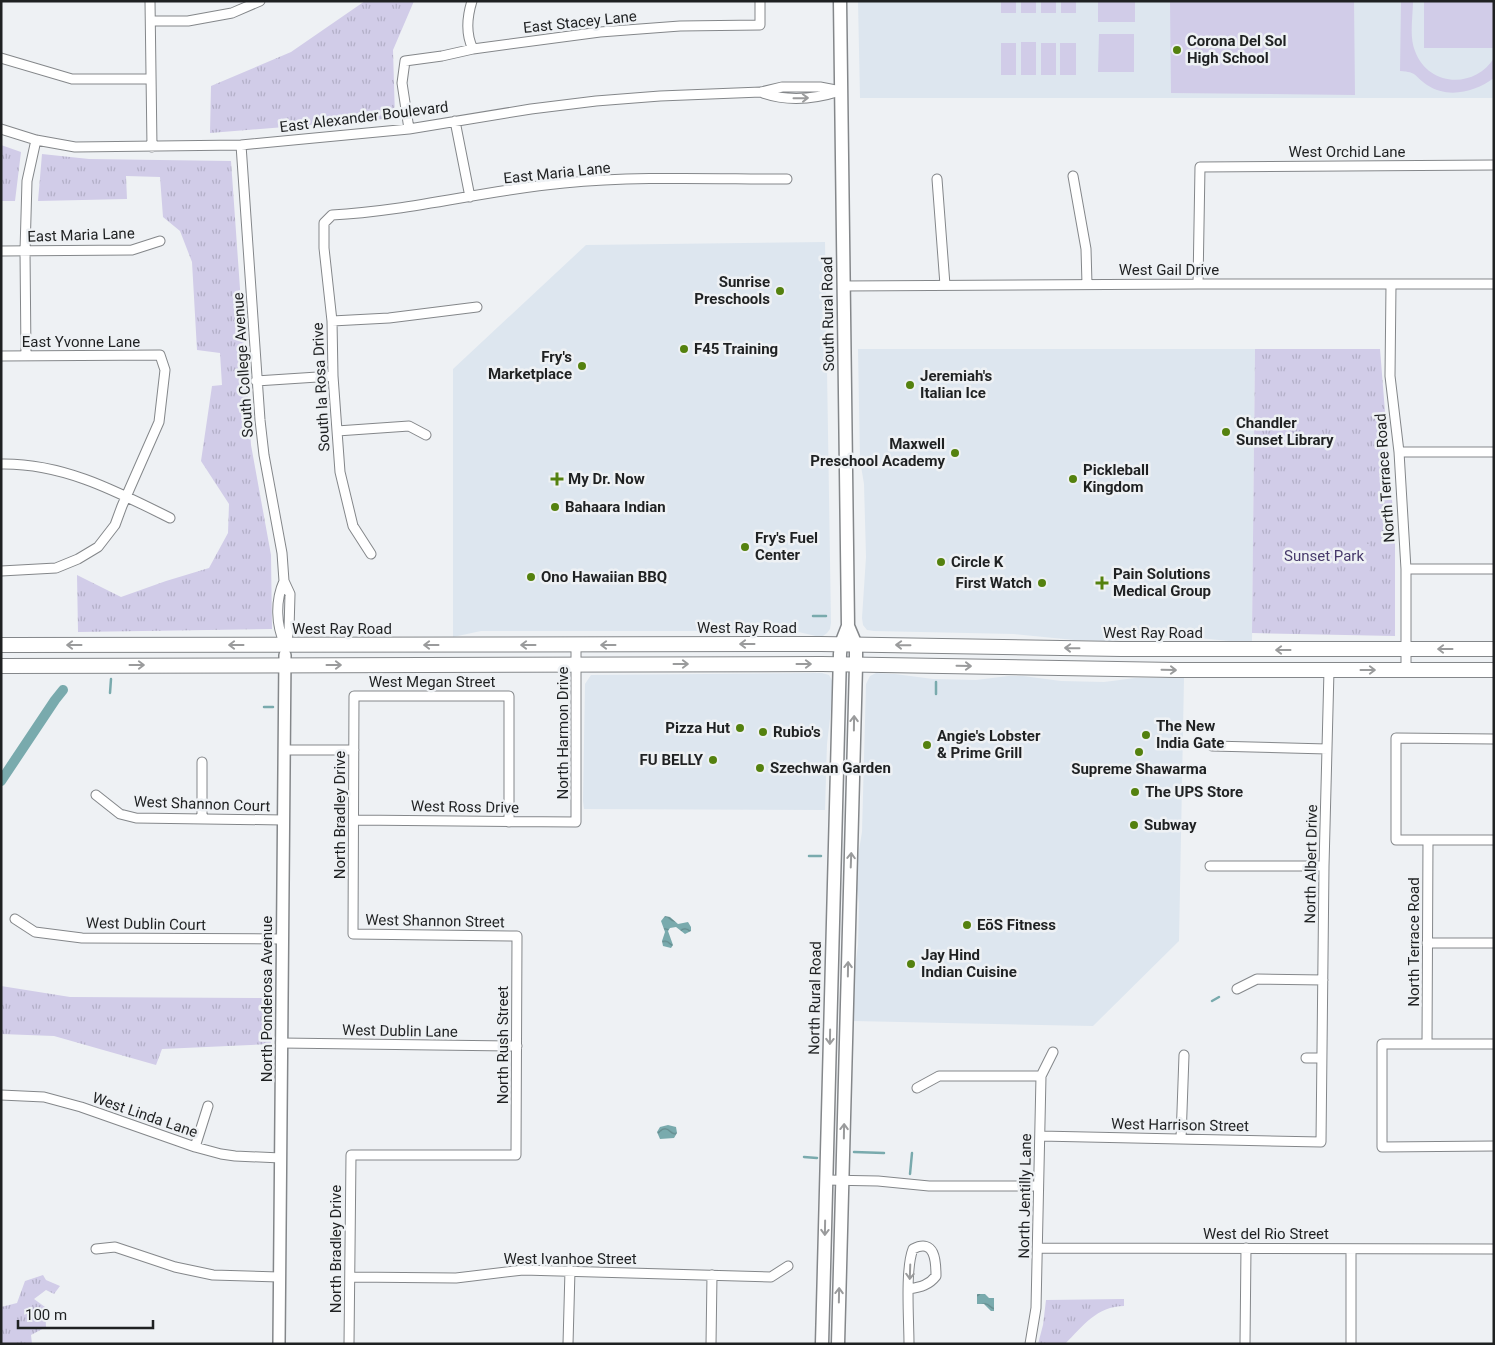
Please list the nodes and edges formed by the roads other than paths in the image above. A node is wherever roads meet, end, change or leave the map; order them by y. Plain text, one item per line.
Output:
1 (150, 1) edge
2 (260, 1) edge
3 (472, 1) edge
4 (760, 1) edge
5 (840, 1) edge
6 (150, 21) junction
7 (473, 49) junction
8 (1, 58) edge
9 (150, 79) junction
10 (841, 90) junction
11 (456, 120) junction
12 (1, 129) edge
13 (409, 129) junction
14 (36, 140) junction
15 (241, 145) junction
16 (152, 147) junction
17 (1494, 165) edge
18 (1073, 176) dead end
19 (787, 179) dead end
20 (937, 179) dead end
21 (470, 197) junction
22 (332, 215) joint
23 (160, 241) dead end
24 (24, 251) junction
25 (1, 252) edge
26 (1087, 284) junction
27 (1198, 284) junction
28 (1494, 284) edge
29 (945, 285) junction
30 (1391, 285) junction
31 (843, 286) junction
32 (477, 307) dead end
33 (332, 321) junction
34 (26, 355) junction
35 (1, 356) edge
36 (333, 376) junction
37 (256, 381) junction
38 (337, 431) junction
39 (426, 435) dead end
40 (1399, 452) junction
41 (1494, 452) edge
42 (1, 464) edge
43 (127, 496) junction
44 (170, 518) dead end
45 (372, 554) dead end
46 (1406, 569) junction
47 (1494, 569) edge
48 (1, 571) edge
49 (848, 626) junction
50 (576, 645) junction
51 (1, 646) edge
52 (1121, 649) junction
53 (1406, 649) junction
54 (1494, 649) edge
55 (840, 654) junction
56 (856, 654) junction
57 (285, 655) junction
58 (577, 665) junction
59 (1, 666) edge
60 (1120, 669) junction
61 (1329, 670) junction
62 (1406, 670) junction
63 (1494, 670) edge
64 (354, 696) joint
65 (1494, 739) edge
66 (1212, 746) dead end
67 (1327, 749) junction
68 (284, 750) junction
69 (354, 750) junction
70 (202, 762) dead end
71 (96, 795) dead end
72 (202, 819) junction
73 (284, 820) junction
74 (354, 820) junction
75 (510, 822) junction
76 (576, 822) joint
77 (1428, 840) junction
78 (1494, 840) edge
79 (1210, 866) dead end
80 (1324, 866) junction
81 (15, 919) dead end
82 (353, 934) joint
83 (517, 936) joint
84 (281, 939) junction
85 (1427, 943) junction
86 (1494, 943) edge
87 (1323, 980) junction
88 (1237, 990) dead end
89 (281, 1043) junction
90 (1427, 1044) junction
91 (1494, 1044) edge
92 (517, 1046) junction
93 (1053, 1052) dead end
94 (1184, 1055) dead end
95 (1306, 1058) dead end
96 (1321, 1058) junction
97 (1041, 1076) junction
98 (917, 1088) dead end
99 (1, 1094) edge
100 (208, 1106) dead end
101 (1040, 1136) junction
102 (1181, 1139) junction
103 (1321, 1142) joint
104 (1494, 1146) edge
105 (195, 1147) junction
106 (351, 1155) joint
107 (281, 1158) junction
108 (826, 1180) junction
109 (842, 1180) junction
110 (1038, 1186) junction
111 (1039, 1248) junction
112 (1246, 1248) junction
113 (96, 1249) dead end
114 (1351, 1249) junction
115 (1494, 1249) edge
116 (788, 1266) dead end
117 (570, 1270) junction
118 (712, 1275) junction
119 (279, 1277) junction
120 (350, 1277) junction
121 (909, 1289) junction
122 (279, 1344) edge
123 (350, 1344) edge
124 (568, 1344) edge
125 (711, 1344) edge
126 (822, 1344) edge
127 (838, 1344) edge
128 (909, 1344) edge
129 (1030, 1344) edge
130 (1245, 1344) edge
131 (1351, 1344) edge

1 - 6 street
2 - 6 street
3 - 7 street
4 - 7 street, East Stacey Lane
5 - 10 main road, South Rural Road
6 - 9 street
7 - 13 street, East Stacey Lane
8 - 9 street
9 - 16 street
10 - 11 street, East Alexander Boulevard
10 - 31 main road, South Rural Road
11 - 13 street, East Alexander Boulevard
11 - 21 street
12 - 14 street, East Alexander Boulevard
13 - 15 street, East Alexander Boulevard
14 - 16 street, East Alexander Boulevard
14 - 24 street
15 - 16 street, East Alexander Boulevard
15 - 37 street, South College Avenue
17 - 27 street, West Orchid Lane
18 - 26 street
19 - 21 street, East Maria Lane
20 - 29 street
21 - 22 street, East Maria Lane
22 - 33 street, South la Rosa Drive
23 - 24 street, East Maria Lane
24 - 25 street, East Maria Lane
24 - 34 street
26 - 27 street, West Gail Drive
26 - 29 street, West Gail Drive
27 - 30 street, West Gail Drive
28 - 30 street, West Gail Drive
29 - 31 street, West Gail Drive
30 - 40 street, North Terrace Road
31 - 49 main road, South Rural Road
32 - 33 street
33 - 36 street, South la Rosa Drive
34 - 35 street, East Yvonne Lane
34 - 43 street, East Yvonne Lane
36 - 37 street
36 - 38 street, South la Rosa Drive
37 - 57 street, South College Avenue
38 - 39 street
38 - 45 street, South la Rosa Drive
40 - 41 street
40 - 46 street, North Terrace Road
42 - 43 street
43 - 44 street
43 - 48 street
46 - 47 street
46 - 53 street, North Terrace Road
49 - 55 main road, South Rural Road
49 - 56 main road, South Rural Road
55 -> 50 main road, West Ray Road
50 -> 57 main road, West Ray Road
50 - 58 street, North Harmon Drive
57 -> 51 main road, West Ray Road
53 -> 52 main road, West Ray Road
52 -> 56 main road, West Ray Road
52 - 60 main road
54 -> 53 main road, West Ray Road
53 - 62 street, North Terrace Road
55 - 56 main road, West Ray Road
55 - 56 main road, West Ray Road
58 -> 55 main road, West Ray Road
55 -> 108 main road, North Rural Road
56 -> 60 main road, West Ray Road
109 -> 56 main road
57 -> 58 main road, West Ray Road
59 -> 57 main road, West Ray Road
57 - 68 street, North Ponderosa Avenue
58 - 76 street, North Harmon Drive
60 -> 61 main road, West Ray Road
61 -> 62 main road, West Ray Road
61 - 67 street, North Albert Drive
62 - 63 main road, West Ray Road
64 - 69 street, North Bradley Drive
64 - 75 street, West Megan Street
65 - 77 street
66 - 67 street
67 - 80 street, North Albert Drive
68 - 69 street
68 - 73 street, North Ponderosa Avenue
69 - 74 street, North Bradley Drive
70 - 72 street
71 - 72 street, West Shannon Court
72 - 73 street, West Shannon Court
73 - 84 street, North Ponderosa Avenue
74 - 75 street, West Ross Drive
74 - 82 street, North Bradley Drive
75 - 76 street, West Ross Drive
77 - 78 street
77 - 85 street, North Terrace Road
79 - 80 street
80 - 87 street, North Albert Drive
81 - 84 street, West Dublin Court
82 - 83 street, West Shannon Street
83 - 92 street, North Rush Street
84 - 89 street, North Ponderosa Avenue
85 - 86 street
85 - 90 street, North Terrace Road
87 - 88 street
87 - 96 street, North Albert Drive
89 - 92 street, West Dublin Lane
89 - 107 street, North Ponderosa Avenue
90 - 91 street
90 - 104 street
92 - 106 street, North Rush Street
93 - 97 street, North Jentilly Lane
94 - 102 street
95 - 96 street
96 - 103 street, North Albert Drive
97 - 98 street
97 - 101 street, North Jentilly Lane
99 - 105 street, West Linda Lane
100 - 105 street
101 - 102 street, West Harrison Street
101 - 110 street, North Jentilly Lane
102 - 103 street, West Harrison Street
105 - 107 street, West Linda Lane
106 - 120 street, North Bradley Drive
107 - 119 street, North Ponderosa Avenue
108 - 109 street
108 -> 126 main road, North Rural Road
109 - 110 street
127 -> 109 main road
110 - 111 street, North Jentilly Lane
111 - 112 street, West del Rio Street
111 - 129 street, North Jentilly Lane
112 - 114 street, West del Rio Street
112 - 130 street
113 - 119 street
114 - 115 street, West del Rio Street
114 - 131 street
116 - 118 street, West Ivanhoe Street
117 - 118 street, West Ivanhoe Street
117 - 120 street, West Ivanhoe Street
117 - 124 street
118 - 125 street
119 - 122 street, North Ponderosa Avenue
120 - 123 street, North Bradley Drive
121 -> 121 street
121 - 128 street

